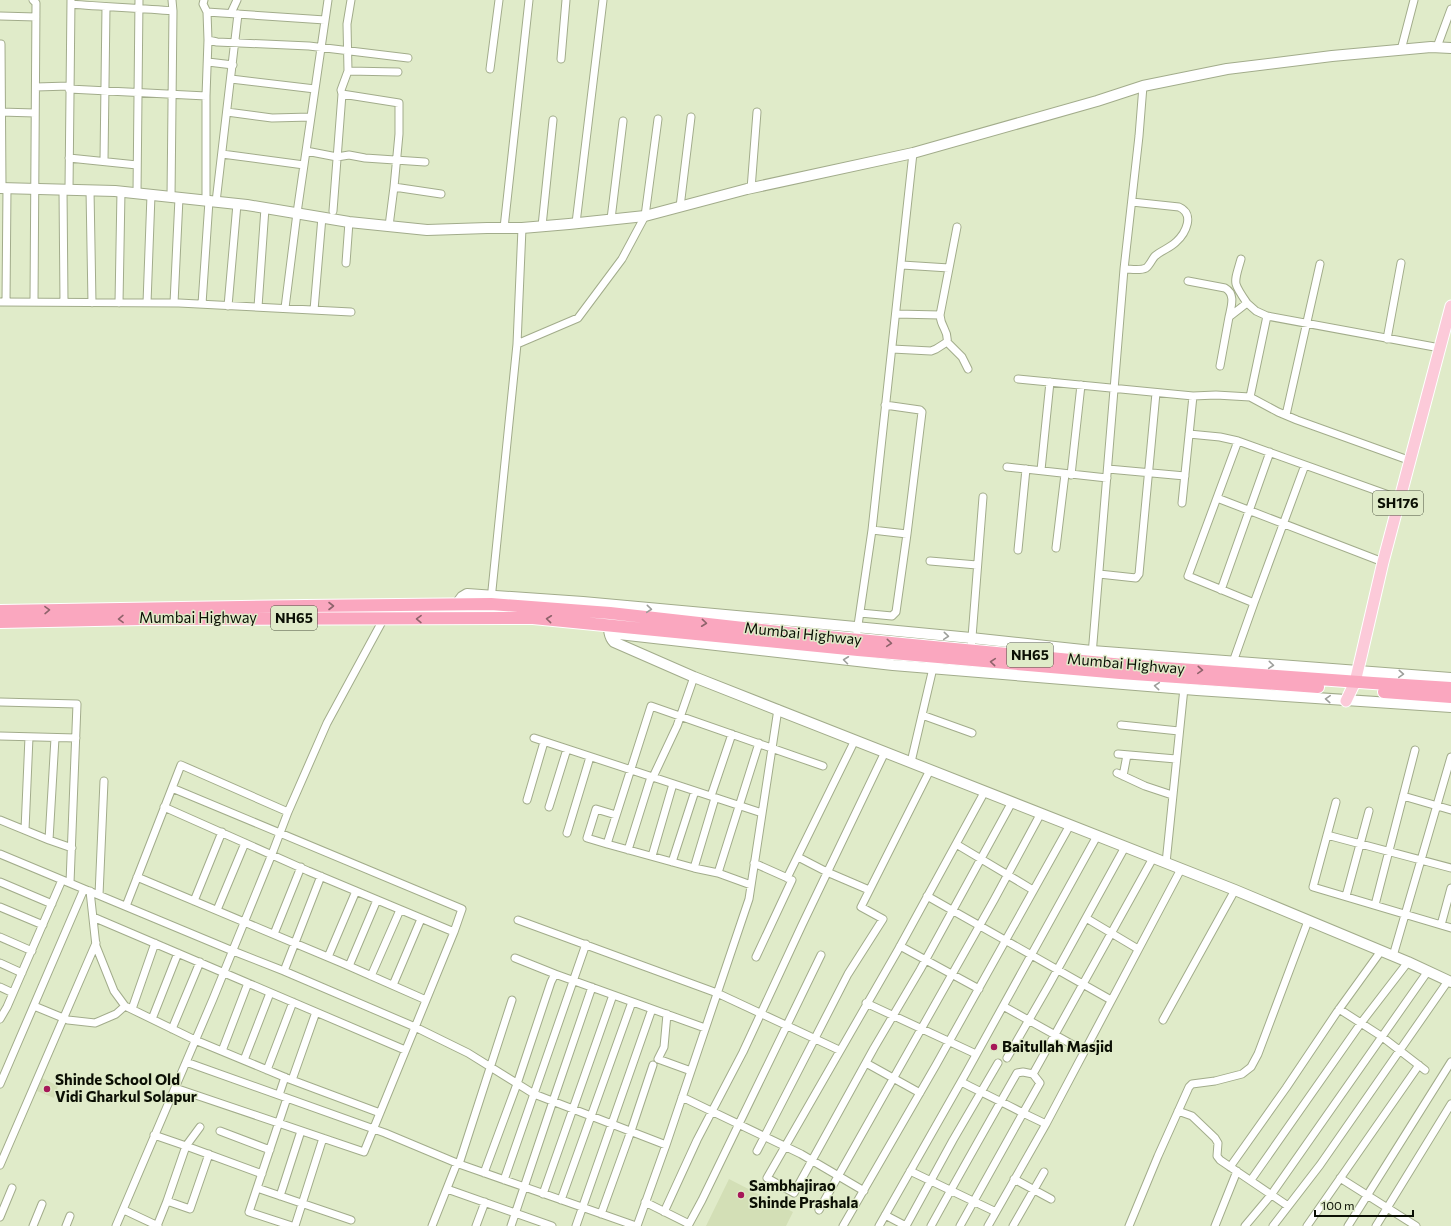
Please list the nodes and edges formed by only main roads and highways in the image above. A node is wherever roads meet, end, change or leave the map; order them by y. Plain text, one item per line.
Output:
1 (1451, 306) edge
2 (0, 611) edge
3 (610, 619) junction
4 (0, 622) edge
5 (1355, 681) junction
6 (1451, 688) edge
7 (1451, 697) edge
8 (1346, 700) road end

1 - 5 main road, SH176
2 -> 3 highway, NH65
3 -> 4 highway, Mumbai Highway / NH65
3 -> 5 highway, Mumbai Highway / NH65
5 -> 3 highway, Mumbai Highway / NH65
5 - 6 highway, Mumbai Highway / NH65
5 - 7 highway, Mumbai Highway / NH65
5 - 8 main road, SH176

